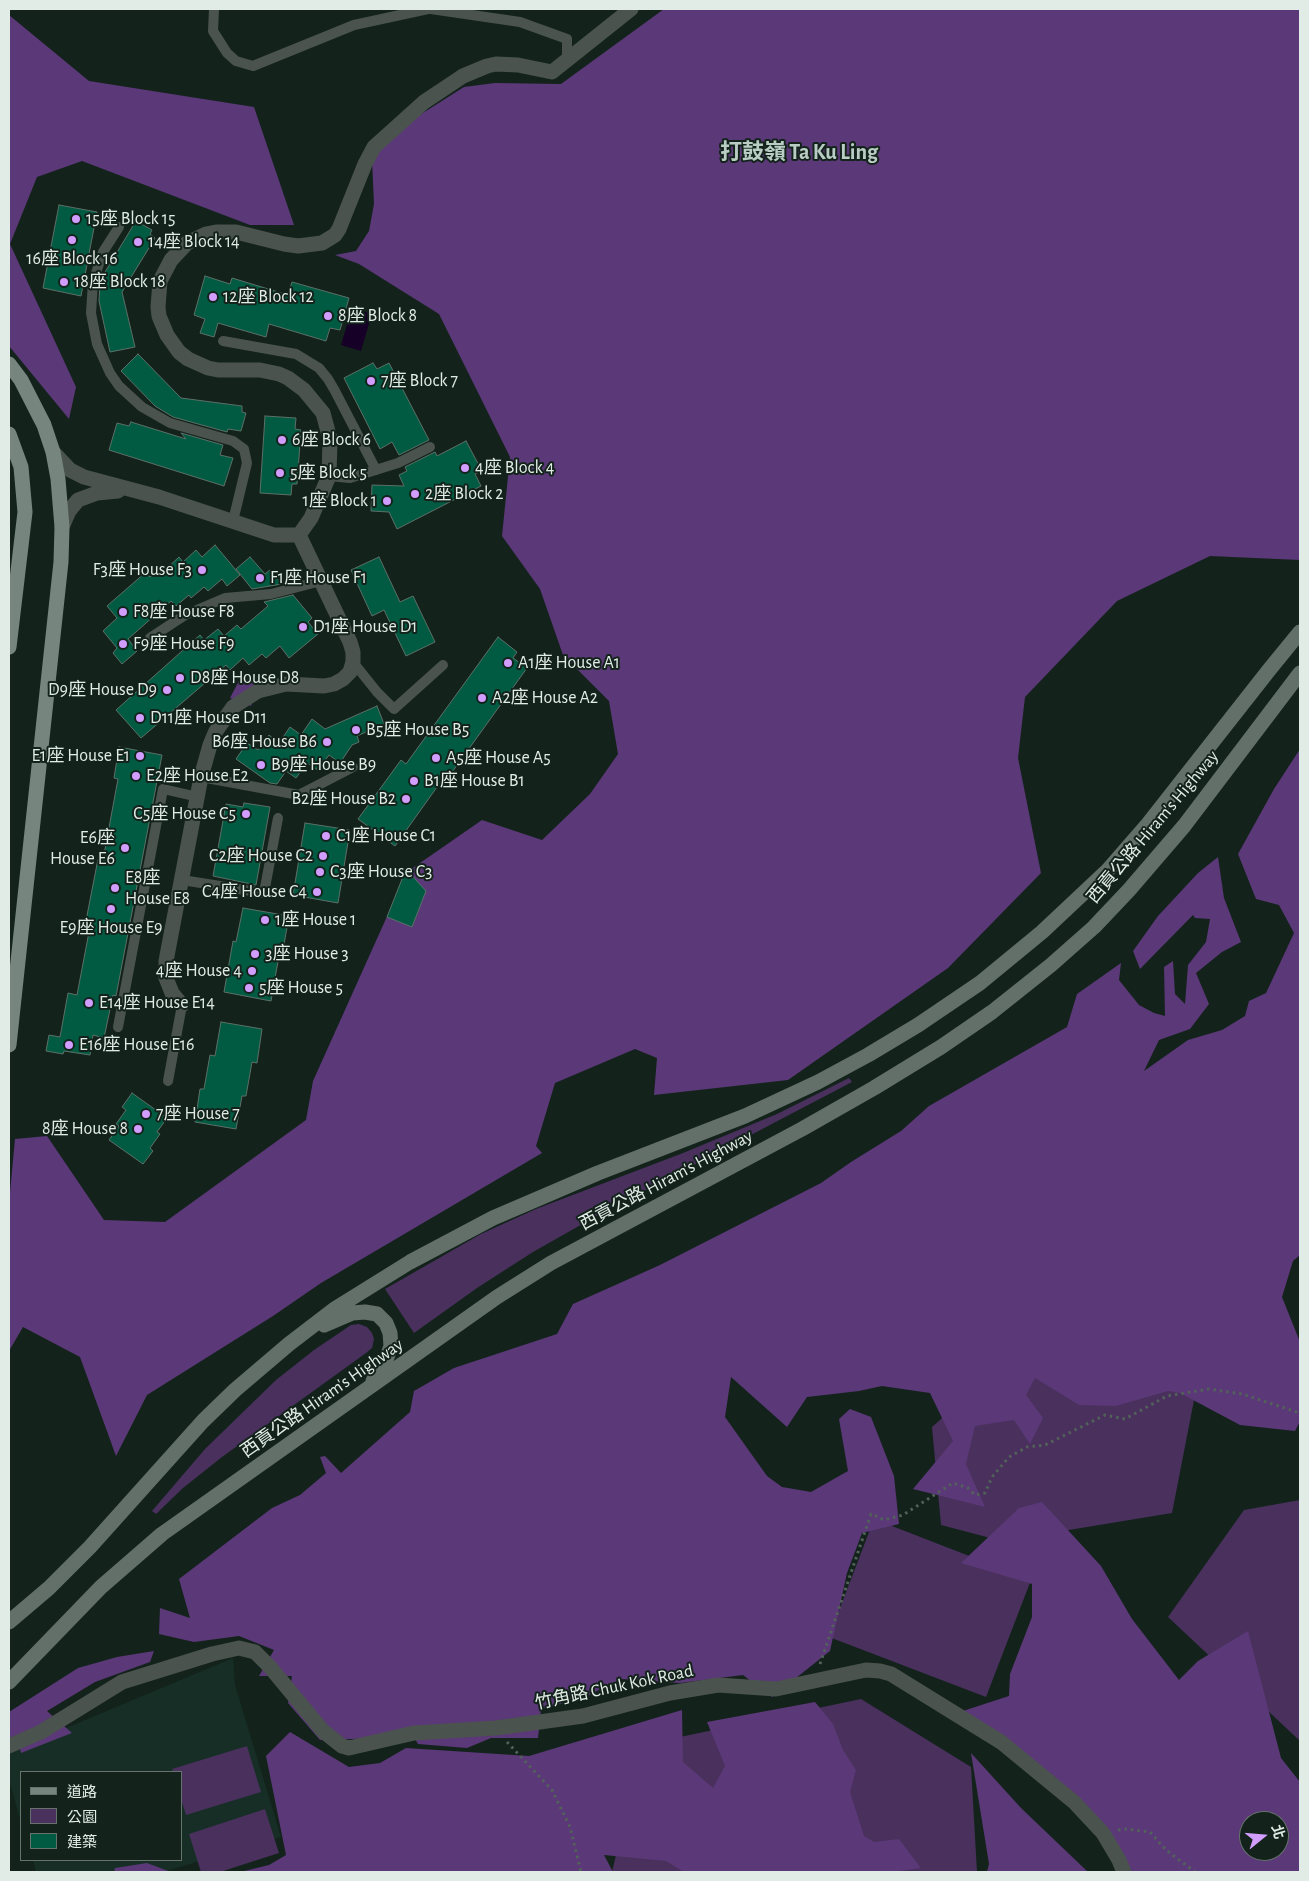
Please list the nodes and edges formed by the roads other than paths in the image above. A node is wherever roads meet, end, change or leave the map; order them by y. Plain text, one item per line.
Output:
1 (214, 9) edge
2 (430, 9) edge
3 (631, 9) edge
4 (567, 60) junction
5 (119, 227) dead end
6 (223, 341) dead end
7 (9, 364) edge
8 (9, 434) edge
9 (430, 447) dead end
10 (53, 452) junction
11 (376, 470) junction
12 (329, 476) junction
13 (127, 490) junction
14 (233, 521) junction
15 (62, 527) junction
16 (299, 534) junction
17 (321, 581) junction
18 (1300, 632) edge
19 (150, 638) dead end
20 (9, 647) edge
21 (353, 662) junction
22 (443, 665) dead end
23 (1300, 673) edge
24 (353, 767) dead end
25 (201, 777) junction
26 (198, 797) junction
27 (278, 818) dead end
28 (182, 880) junction
29 (182, 1005) joint
30 (118, 1027) dead end
31 (9, 1045) edge
32 (168, 1081) dead end
33 (289, 1344) junction
34 (363, 1392) junction
35 (10, 1622) edge
36 (9, 1682) edge
37 (9, 1746) edge
38 (1124, 1872) edge

1 - 2 lane
2 - 4 lane
3 - 4 street
4 - 12 street
5 - 14 lane
6 - 11 lane
7 - 10 main road
8 - 20 main road
9 - 11 lane
10 - 13 street
10 - 15 main road
11 - 12 lane
12 - 16 street
13 - 14 street
13 - 15 street
14 - 16 street
15 - 31 main road
16 - 17 street
17 - 19 lane
17 - 21 street
18 - 33 main road, 西貢公路 Hiram's Highway
21 - 22 lane
21 - 25 street
23 - 34 main road, 西貢公路 Hiram's Highway
24 - 25 lane
25 - 26 street
26 - 28 street
26 - 30 lane
27 - 28 lane
28 - 29 street
29 - 32 lane
33 - 34 main road
33 - 35 main road, 西貢公路 Hiram's Highway
34 - 36 main road, 西貢公路 Hiram's Highway
37 - 38 street, 竹角路 Chuk Kok Road

